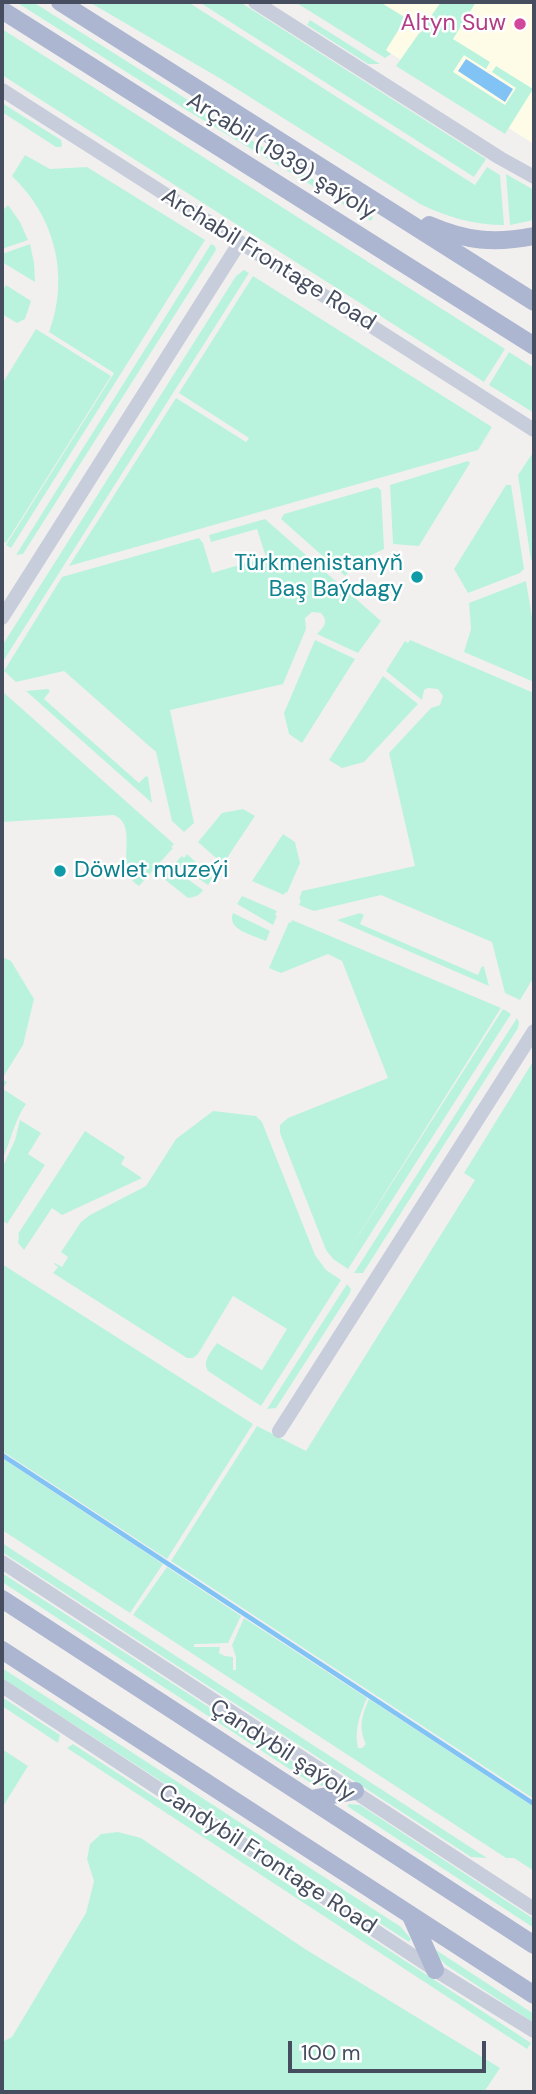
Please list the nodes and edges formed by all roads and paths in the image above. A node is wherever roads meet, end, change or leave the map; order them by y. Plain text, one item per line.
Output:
1 (60, 2) edge
2 (255, 2) edge
3 (2, 10) edge
4 (2, 90) edge
5 (534, 177) edge
6 (388, 208) junction
7 (534, 236) edge
8 (240, 242) junction
9 (534, 302) edge
10 (534, 346) edge
11 (534, 430) edge
12 (2, 618) edge
13 (534, 1031) edge
14 (279, 1431) dead end
15 (2, 1562) edge
16 (2, 1599) edge
17 (2, 1650) edge
18 (2, 1686) edge
19 (355, 1791) junction
20 (310, 1799) junction
21 (534, 1909) edge
22 (411, 1916) junction
23 (534, 1945) edge
24 (435, 1970) junction
25 (534, 1995) edge
26 (534, 2031) edge

1 - 6 main road, Arçabil (1939) şaýoly
2 - 5 street
3 - 10 main road, Arçabil (1939) şaýoly
4 - 8 street, Archabil Frontage Road
6 - 7 main road
6 - 9 main road, Arçabil (1939) şaýoly
8 - 11 street, Archabil Frontage Road
8 - 12 street
13 - 14 street
15 - 19 street
16 - 20 main road, Çandybil şaýoly
17 - 22 main road
18 - 24 street, Candybil Frontage Road
19 - 20 main road
19 - 21 street
20 - 23 main road, Çandybil şaýoly
22 - 24 main road
22 - 25 main road
24 - 26 street, Candybil Frontage Road

